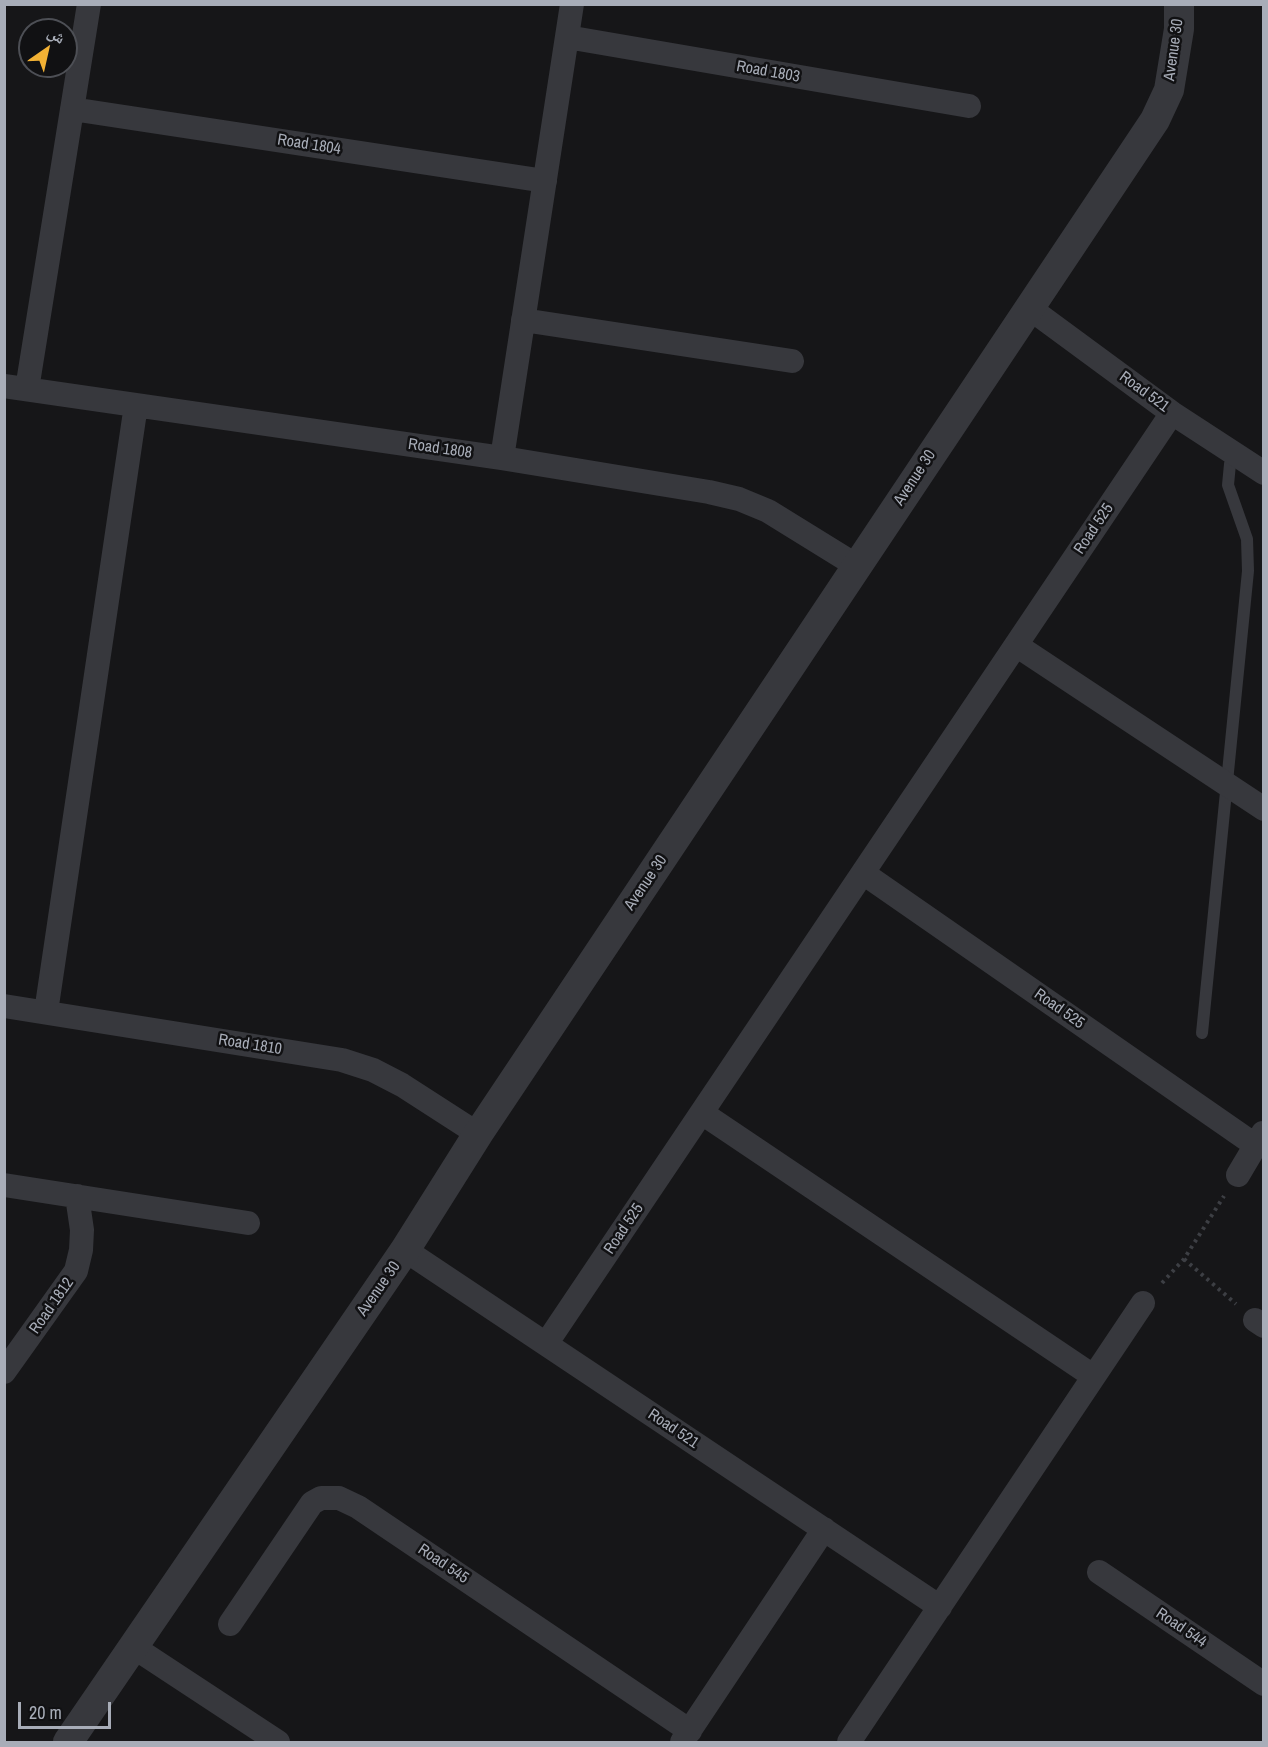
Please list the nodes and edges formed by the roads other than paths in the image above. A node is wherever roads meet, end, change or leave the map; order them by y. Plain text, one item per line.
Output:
1 (89, 4) edge
2 (572, 4) edge
3 (1179, 4) edge
4 (567, 37) junction
5 (969, 106) dead end
6 (72, 109) junction
7 (545, 181) junction
8 (1028, 307) junction
9 (524, 320) junction
10 (792, 361) dead end
11 (16, 388) edge
12 (136, 405) junction
13 (1172, 413) junction
14 (1235, 454) junction
15 (502, 458) junction
16 (1263, 473) edge
17 (857, 566) junction
18 (1016, 645) junction
19 (1227, 784) junction
20 (1263, 809) edge
21 (863, 873) junction
22 (4, 1006) edge
23 (46, 1012) junction
24 (1202, 1033) dead end
25 (702, 1113) junction
26 (478, 1134) junction
27 (1259, 1139) edge
28 (1238, 1175) road end
29 (4, 1185) edge
30 (77, 1196) junction
31 (248, 1223) dead end
32 (405, 1250) junction
33 (1143, 1303) road end
34 (546, 1344) junction
35 (4, 1372) edge
36 (1093, 1376) junction
37 (824, 1529) junction
38 (1099, 1572) dead end
39 (940, 1607) junction
40 (230, 1624) dead end
41 (132, 1646) junction
42 (1263, 1684) edge
43 (686, 1737) edge
44 (68, 1743) edge
45 (278, 1743) edge
46 (849, 1743) edge

1 - 6 street
2 - 4 street
3 - 8 street, Avenue 30
4 - 5 street, Road 1803
4 - 7 street
6 - 7 street, Road 1804
6 - 11 street
7 - 9 street
8 - 13 street, Road 521
8 - 17 street, Avenue 30
9 - 10 street
9 - 15 street
11 - 12 street, Road 1808
12 - 15 street, Road 1808
12 - 23 street
13 - 14 street, Road 521
13 - 18 street, Road 525
14 - 16 street, Road 521
14 - 19 lane
15 - 17 street, Road 1808
17 - 26 street, Avenue 30
18 - 19 street
18 - 21 street, Road 525
19 - 20 street
19 - 24 lane
21 - 25 street, Road 525
21 - 27 street, Road 525
22 - 23 street, Road 1810
23 - 26 street, Road 1810
25 - 34 street, Road 525
25 - 36 street
26 - 32 street, Avenue 30
27 - 28 street
29 - 30 street
30 - 31 street
30 - 35 street, Road 1812
32 - 34 street, Road 521
32 - 41 street, Avenue 30
33 - 36 street
34 - 37 street, Road 521
36 - 39 street
37 - 39 street, Road 521
37 - 43 street, Road 545
38 - 42 street, Road 544
39 - 46 street
40 - 43 street, Road 545
41 - 44 street, Avenue 30
41 - 45 street

